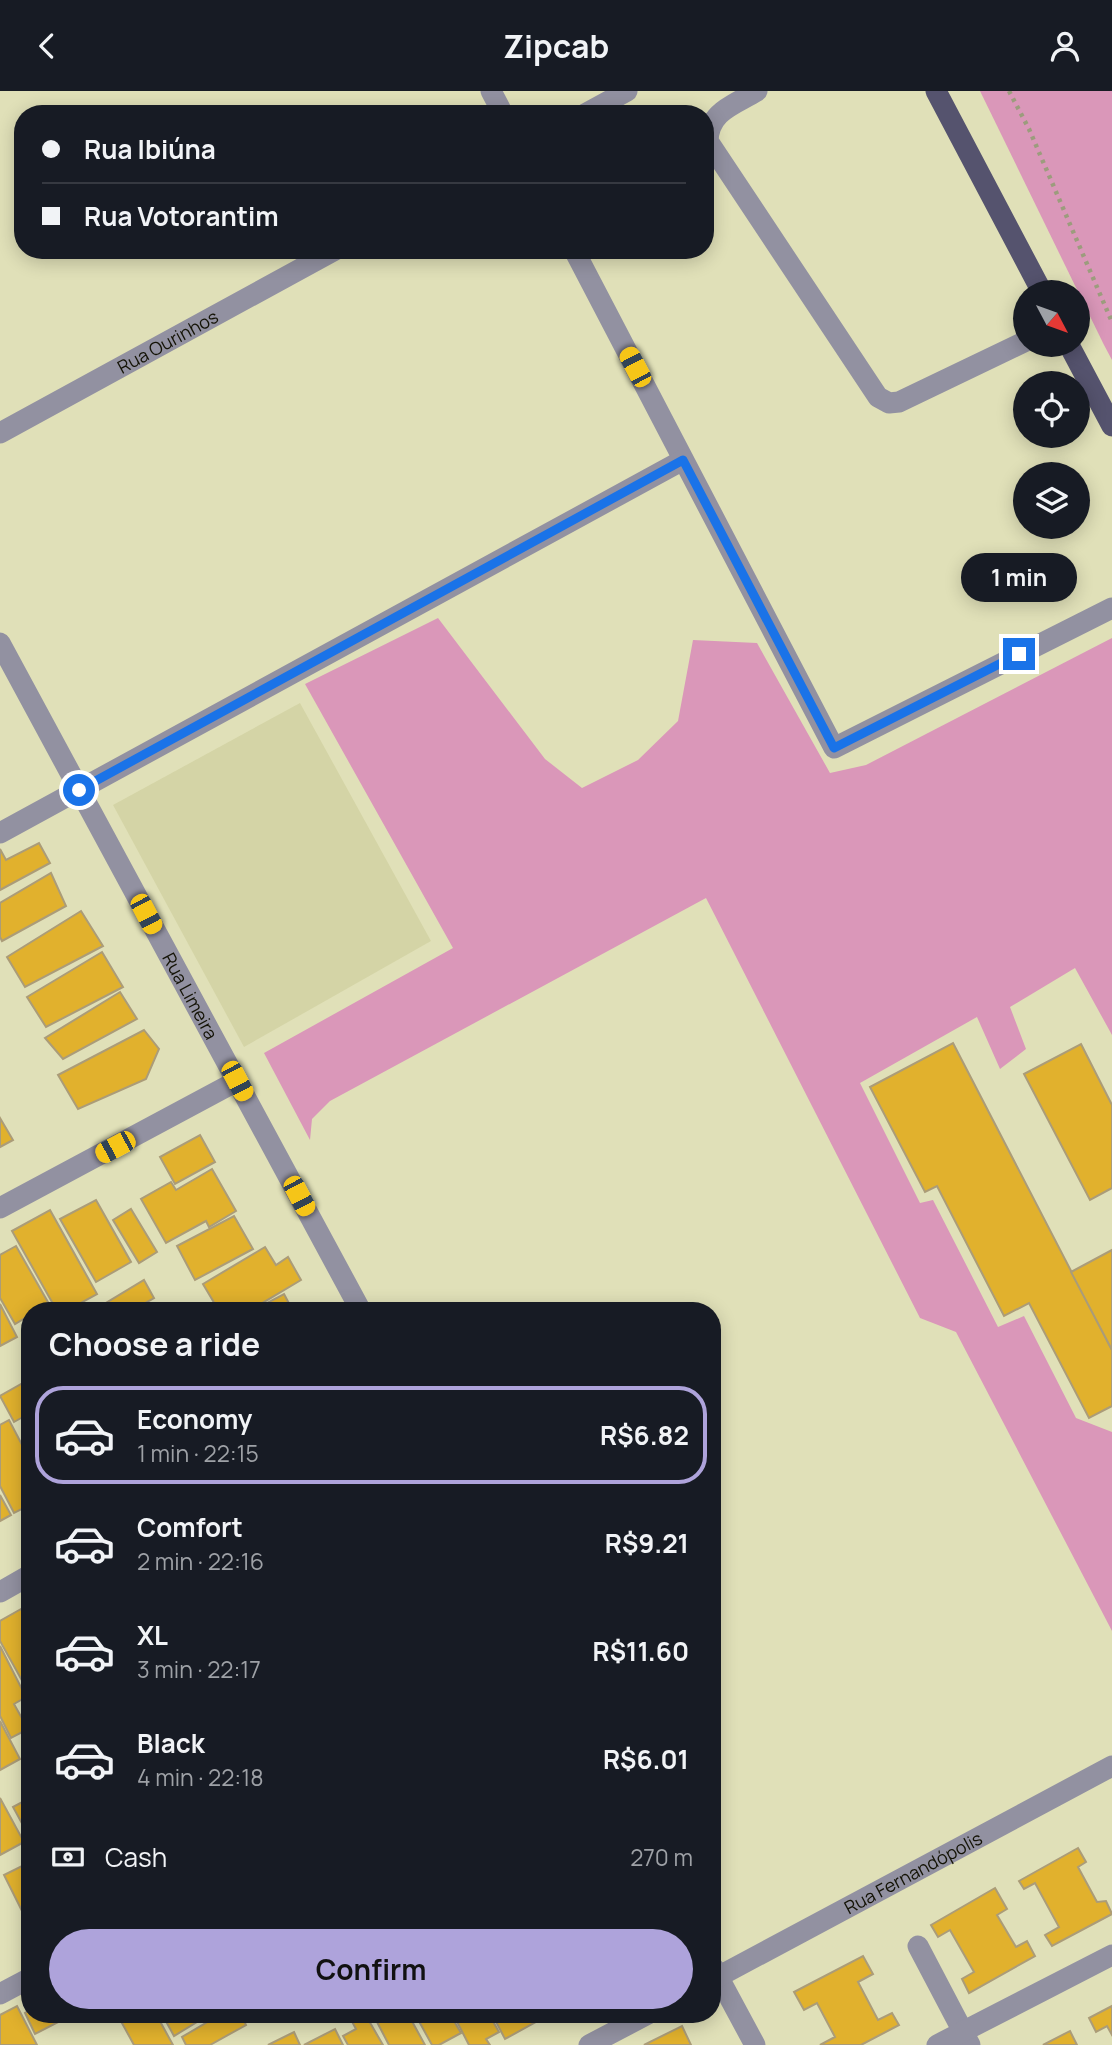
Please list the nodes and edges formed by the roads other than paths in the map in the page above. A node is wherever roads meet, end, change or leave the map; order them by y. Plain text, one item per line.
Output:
1 (627, 91) edge
2 (757, 91) edge
3 (936, 91) edge
4 (601, 105) edge
5 (714, 118) edge
6 (714, 150) edge
7 (319, 259) edge
8 (579, 259) edge
9 (1036, 280) edge
10 (1013, 347) edge
11 (1075, 357) edge
12 (1112, 426) edge
13 (0, 433) edge
14 (683, 460) junction
15 (1112, 608) edge
16 (0, 643) edge
17 (79, 790) junction
18 (0, 833) edge
19 (237, 1081) junction
20 (0, 1208) edge
21 (356, 1302) edge
22 (21, 1580) edge
23 (0, 1592) edge
24 (1112, 1766) edge
25 (918, 1945) dead end
26 (1112, 1955) edge
27 (721, 1970) edge
28 (21, 1983) edge
29 (721, 1986) edge
30 (0, 1994) edge
31 (631, 2023) edge
32 (967, 2038) edge
33 (589, 2045) edge
34 (755, 2045) edge
35 (937, 2045) edge

1 - 4 street
2 - 5 street
3 - 9 main road
6 - 10 street
7 - 13 street, Rua Ourinhos
8 - 14 street
11 - 12 main road
14 - 15 street
14 - 17 street
16 - 17 street, Rua Limeira
17 - 18 street
17 - 19 street, Rua Limeira
19 - 20 street
19 - 21 street, Rua Limeira
22 - 23 street
24 - 27 street, Rua Fernandópolis
25 - 32 street
26 - 32 street
28 - 30 street
29 - 34 street
31 - 33 street
32 - 35 street

